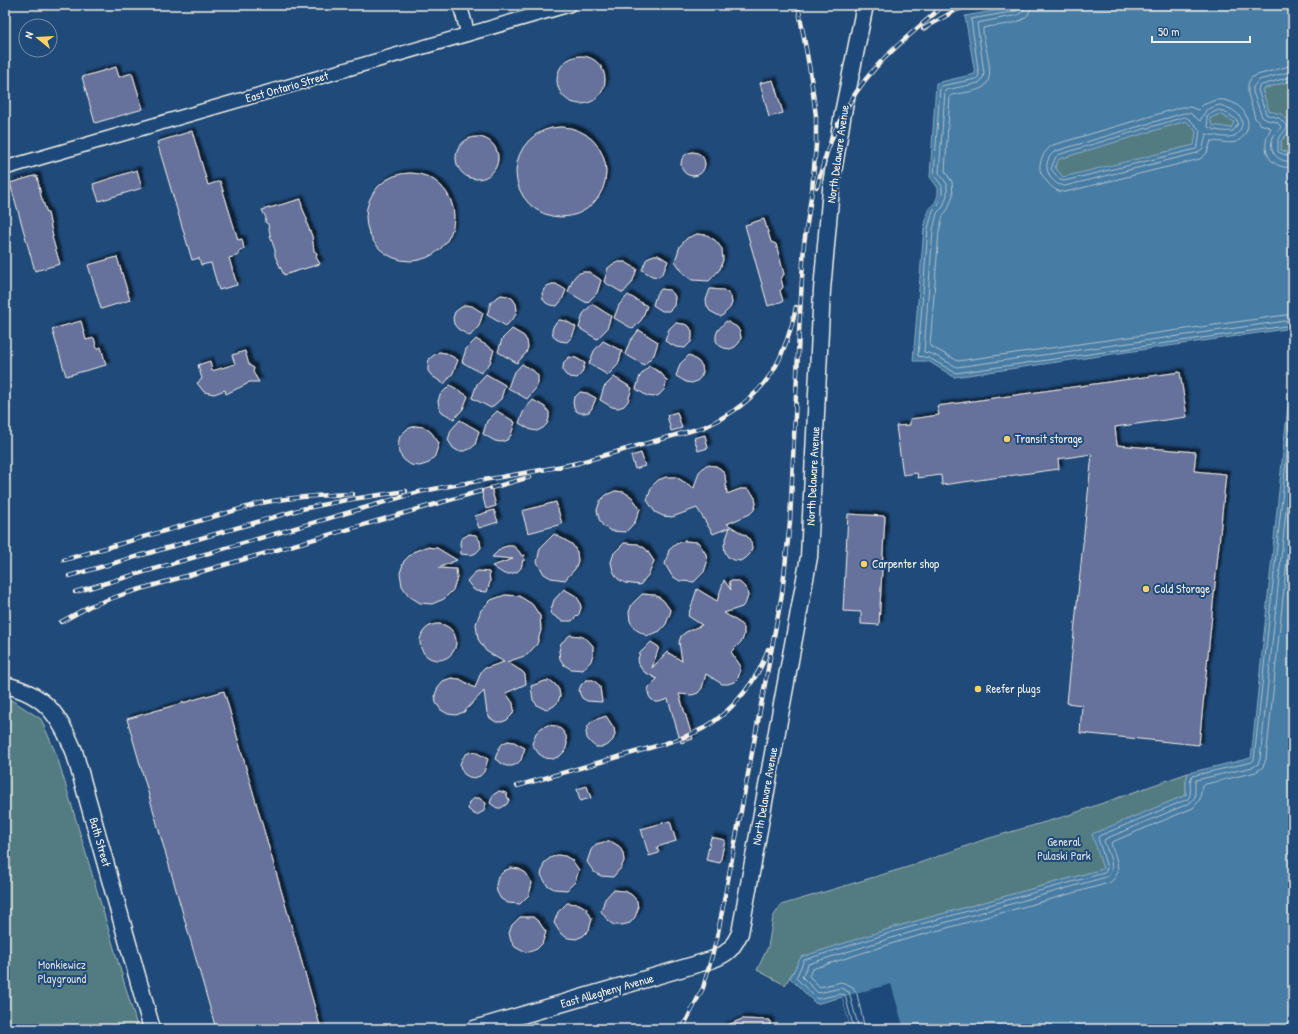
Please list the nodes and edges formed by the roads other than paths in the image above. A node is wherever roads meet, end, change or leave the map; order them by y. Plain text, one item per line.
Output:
1 (460, 5) edge
2 (569, 5) edge
3 (865, 5) edge
4 (468, 34) junction
5 (5, 168) edge
6 (5, 685) edge
7 (735, 944) joint
8 (152, 1029) edge
9 (474, 1029) edge

1 - 4 street
2 - 4 street, East Ontario Street
3 - 7 street, North Delaware Avenue
4 - 5 street, East Ontario Street
6 - 8 street, Bath Street
7 - 9 street, East Allegheny Avenue

